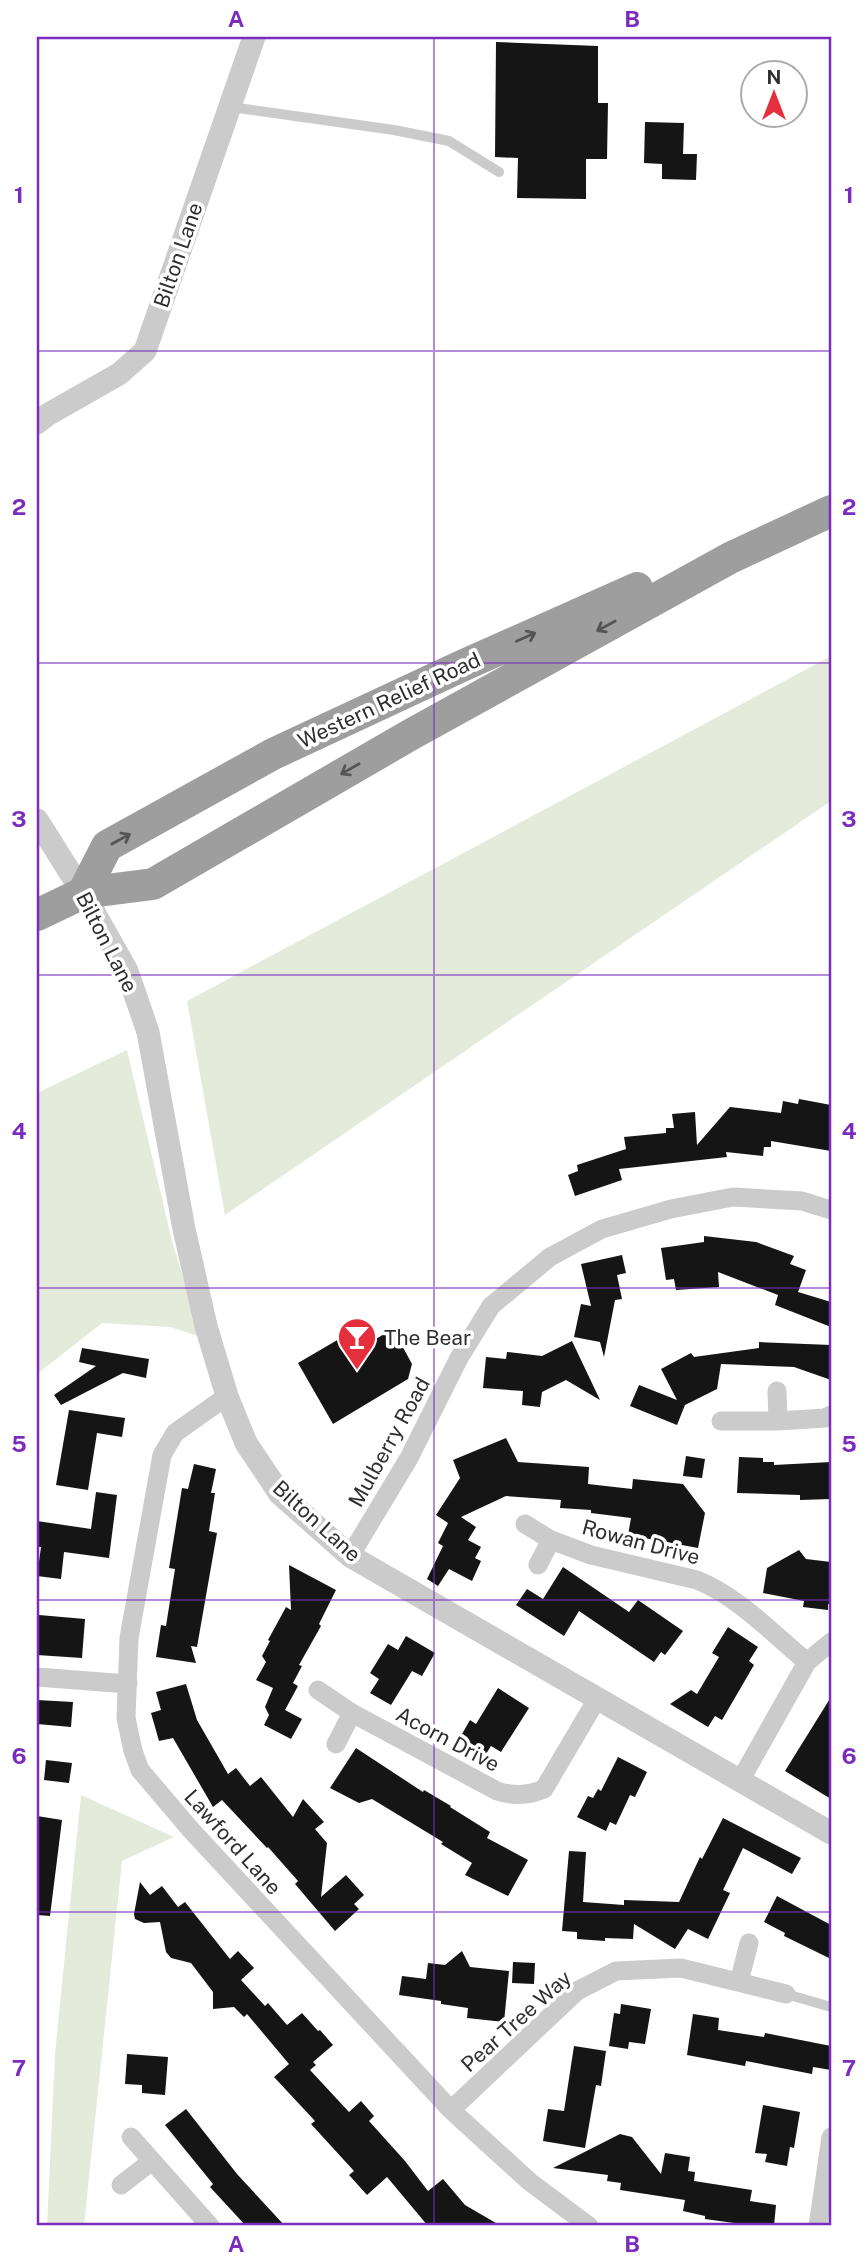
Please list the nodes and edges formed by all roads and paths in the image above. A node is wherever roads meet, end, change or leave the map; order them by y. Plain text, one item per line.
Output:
1 (254, 37) edge
2 (230, 107) junction
3 (499, 172) dead end
4 (37, 423) edge
5 (831, 511) edge
6 (730, 558) junction
7 (37, 820) edge
8 (83, 893) junction
9 (37, 915) edge
10 (831, 1210) edge
11 (777, 1391) dead end
12 (227, 1396) junction
13 (831, 1415) edge
14 (721, 1421) dead end
15 (778, 1421) junction
16 (525, 1524) dead end
17 (551, 1540) junction
18 (350, 1556) junction
19 (538, 1564) dead end
20 (831, 1642) edge
21 (807, 1662) junction
22 (37, 1677) edge
23 (128, 1684) junction
24 (318, 1690) dead end
25 (597, 1699) junction
26 (352, 1713) junction
27 (336, 1744) dead end
28 (740, 1781) junction
29 (831, 1833) edge
30 (749, 1943) dead end
31 (739, 1982) junction
32 (786, 1994) joint
33 (831, 2007) edge
34 (451, 2110) junction
35 (131, 2137) dead end
36 (831, 2137) edge
37 (152, 2161) junction
38 (121, 2185) dead end
39 (209, 2226) edge
40 (589, 2226) edge
41 (818, 2226) edge

1 - 2 street, Bilton Lane
2 - 3 lane
2 - 4 street, Bilton Lane
5 - 6 highway, Western Relief Road
6 -> 8 highway, Western Relief Road
8 -> 6 highway, Western Relief Road
7 - 8 street, Bilton Lane
8 - 9 highway, Western Relief Road
8 - 12 street, Bilton Lane
10 - 18 street, Mulberry Road
11 - 15 street
12 - 18 street, Bilton Lane
12 - 23 street, Lawford Lane
13 - 15 street
14 - 15 street
16 - 17 street, Rowan Drive
17 - 19 street, Rowan Drive
17 - 21 street, Rowan Drive
18 - 25 street, Bilton Lane
20 - 21 street
21 - 28 street
22 - 23 street
23 - 34 street, Lawford Lane
24 - 26 street, Acorn Drive
25 - 26 street, Acorn Drive
25 - 28 street, Bilton Lane
26 - 27 street
28 - 29 street, Bilton Lane
30 - 31 street
31 - 32 street, Pear Tree Way
31 - 34 street, Pear Tree Way
32 - 33 lane
34 - 40 street, Lawford Lane
35 - 37 street
36 - 41 street
37 - 38 street
37 - 39 street

